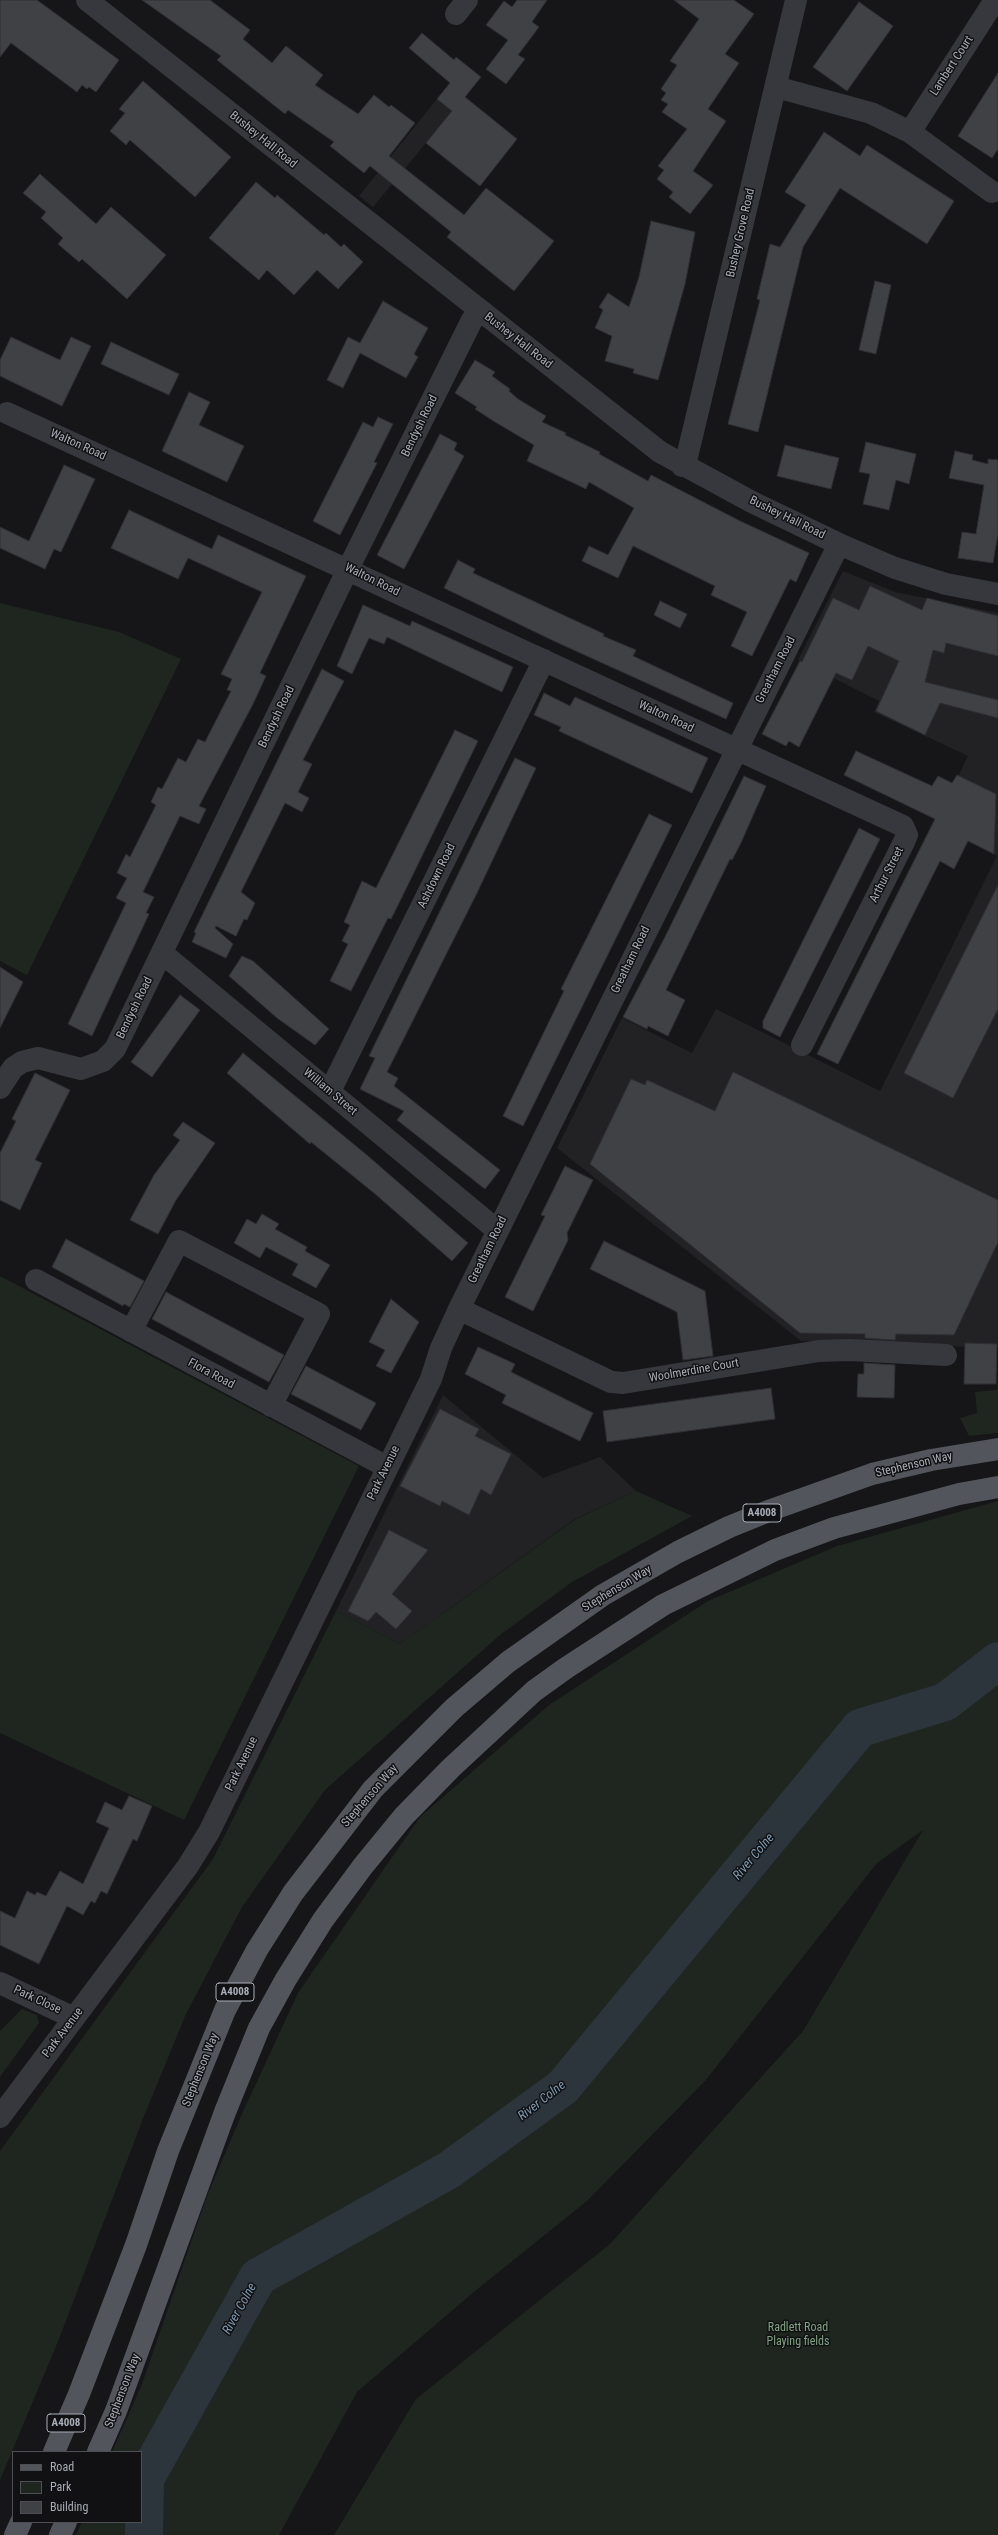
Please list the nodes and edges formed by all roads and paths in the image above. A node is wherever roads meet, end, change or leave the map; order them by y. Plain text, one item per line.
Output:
1 (87, 0) edge
2 (796, 0) edge
3 (995, 0) edge
4 (776, 87) junction
5 (910, 132) junction
6 (992, 192) dead end
7 (479, 311) junction
8 (7, 413) dead end
9 (682, 466) junction
10 (839, 544) junction
11 (348, 569) junction
12 (998, 594) edge
13 (544, 660) junction
14 (736, 750) junction
15 (162, 953) junction
16 (802, 1045) dead end
17 (0, 1088) edge
18 (330, 1091) junction
19 (498, 1231) junction
20 (36, 1280) dead end
21 (459, 1309) junction
22 (131, 1331) junction
23 (946, 1355) dead end
24 (430, 1379) joint
25 (271, 1406) junction
26 (998, 1449) edge
27 (386, 1467) junction
28 (998, 1487) edge
29 (0, 1983) edge
30 (74, 2018) junction
31 (0, 2117) edge
32 (54, 2451) edge
33 (98, 2451) edge
34 (21, 2523) edge
35 (66, 2523) edge
36 (15, 2535) edge
37 (60, 2535) edge

1 - 7 street, Bushey Hall Road
2 - 4 street, Bushey Grove Road
3 - 5 street, Lambert Court
4 - 5 street
4 - 9 street, Bushey Grove Road
5 - 6 street
7 - 9 street, Bushey Hall Road
7 - 11 street, Bendysh Road
8 - 11 street, Walton Road
9 - 10 street, Bushey Hall Road
10 - 12 street, Bushey Hall Road
10 - 14 street, Greatham Road
11 - 13 street, Walton Road
11 - 15 street, Bendysh Road
13 - 14 street, Walton Road
13 - 18 street, Ashdown Road
14 - 16 street, Arthur Street
14 - 19 street, Greatham Road
15 - 17 street, Bendysh Road
15 - 18 street, William Street
18 - 19 street, William Street
19 - 21 street, Greatham Road
20 - 22 street, Flora Road
21 - 23 street, Woolmerdine Court
21 - 24 street, Greatham Road
22 - 25 street, Flora Road
22 - 25 street
24 - 27 street, Park Avenue
25 - 27 street, Flora Road
26 - 32 main road, Stephenson Way / A4008
27 - 30 street, Park Avenue
28 - 33 main road, Stephenson Way / A4008
29 - 30 street, Park Close
30 - 31 street, Park Avenue
34 - 36 main road
35 - 37 main road

